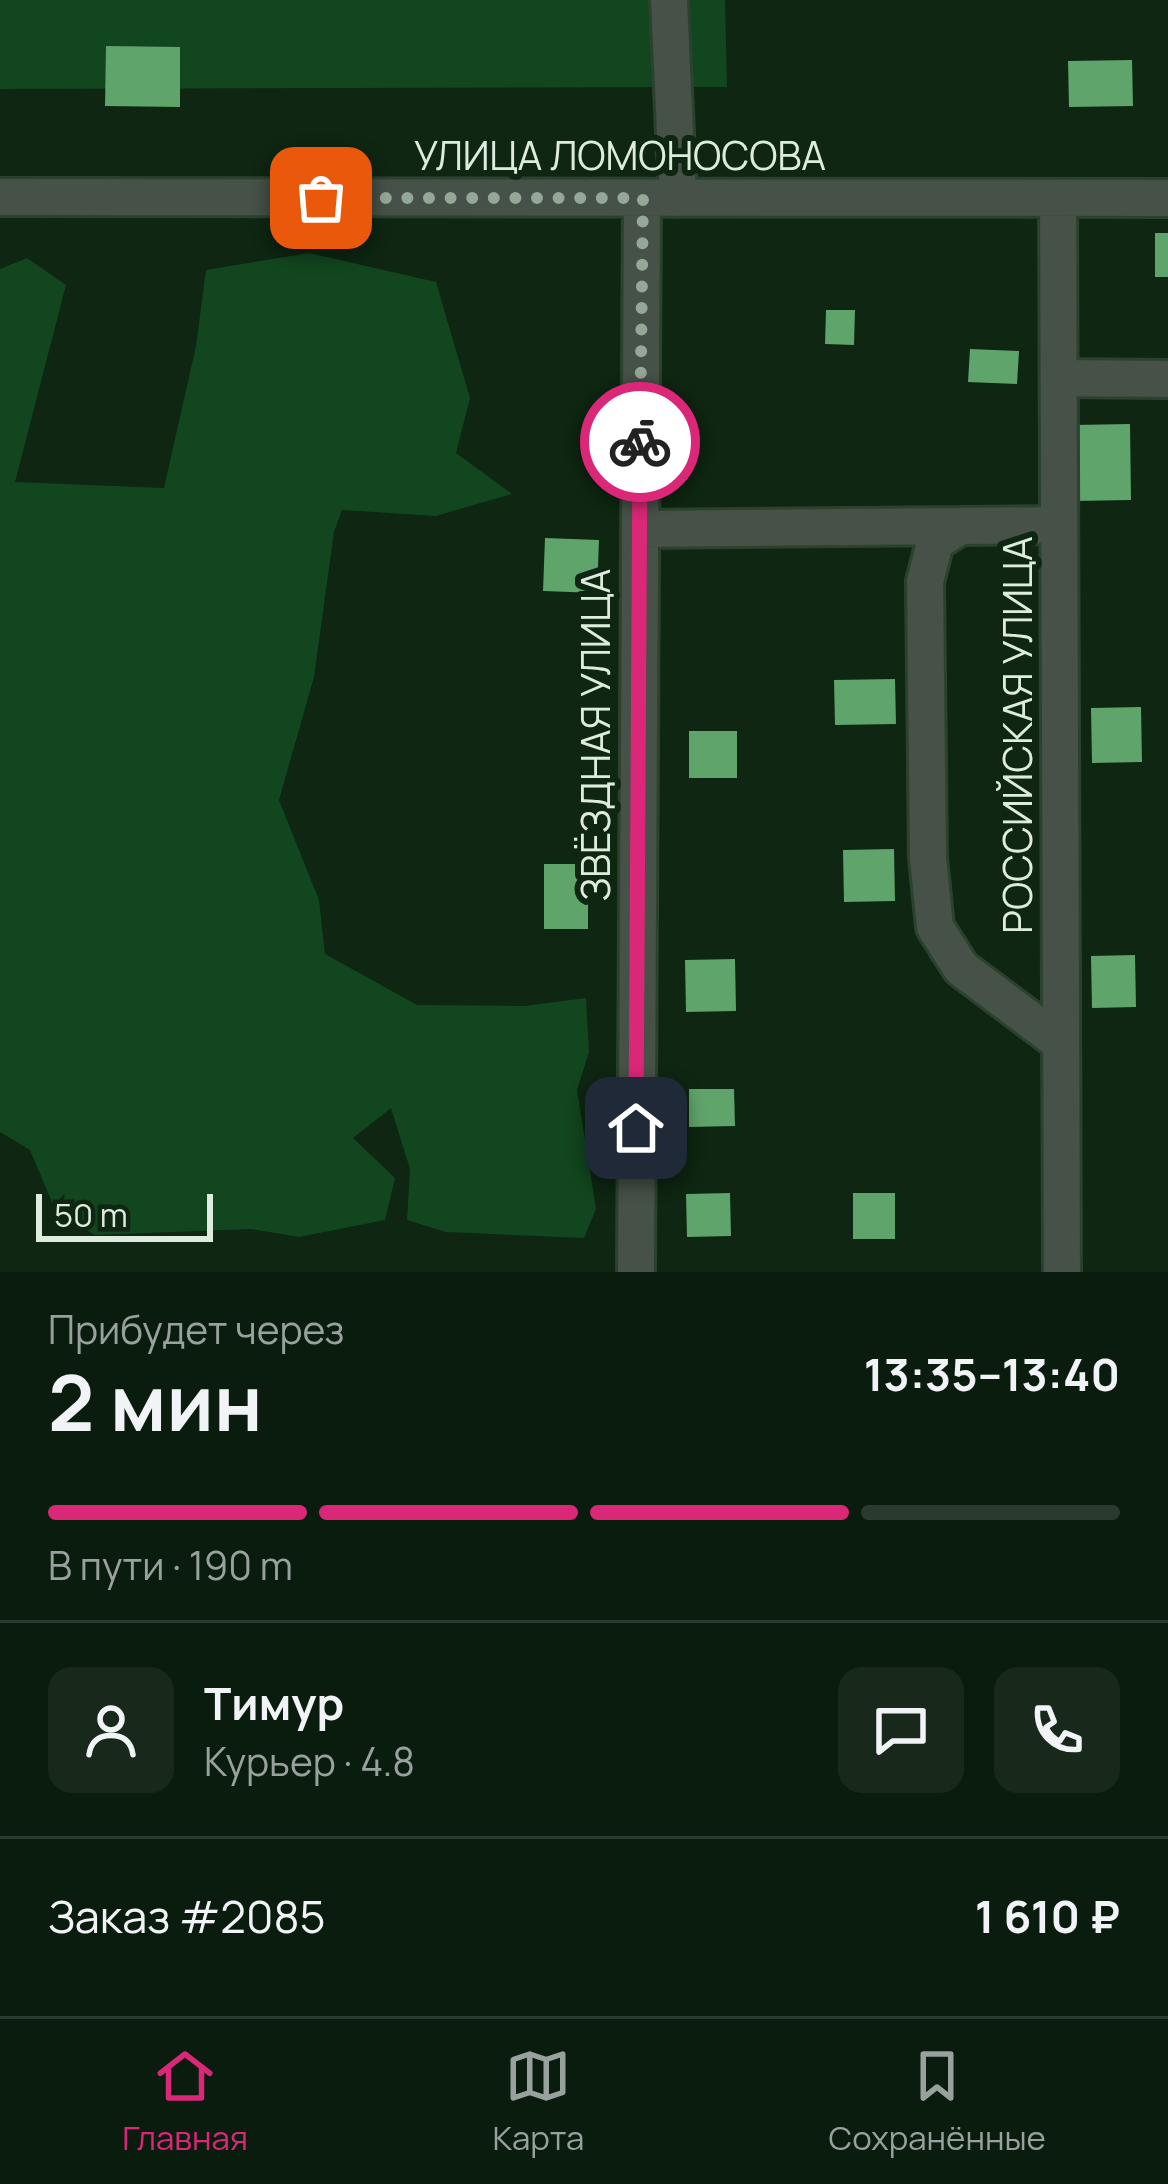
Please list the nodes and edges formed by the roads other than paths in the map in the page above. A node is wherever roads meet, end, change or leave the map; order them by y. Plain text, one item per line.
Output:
1 (669, 0) edge
2 (0, 197) edge
3 (660, 198) junction
4 (1058, 198) junction
5 (1168, 198) edge
6 (1059, 378) junction
7 (1168, 379) edge
8 (1059, 525) junction
9 (960, 526) junction
10 (640, 529) junction
11 (1061, 1043) junction
12 (636, 1272) edge
13 (1062, 1272) edge

1 - 3 street, ЗВЁЗДНАЯ УЛИЦА
2 - 3 street, УЛИЦА ЛОМОНОСОВА
3 - 4 street, УЛИЦА ЛОМОНОСОВА
3 - 10 street, ЗВЁЗДНАЯ УЛИЦА
4 - 5 street, УЛИЦА ЛОМОНОСОВА
4 - 6 street, РОССИЙСКАЯ УЛИЦА
6 - 7 street
6 - 8 street, РОССИЙСКАЯ УЛИЦА
8 - 9 street
8 - 11 street, РОССИЙСКАЯ УЛИЦА
9 - 10 street
9 - 11 street
10 - 12 street, ЗВЁЗДНАЯ УЛИЦА
11 - 13 street, РОССИЙСКАЯ УЛИЦА

